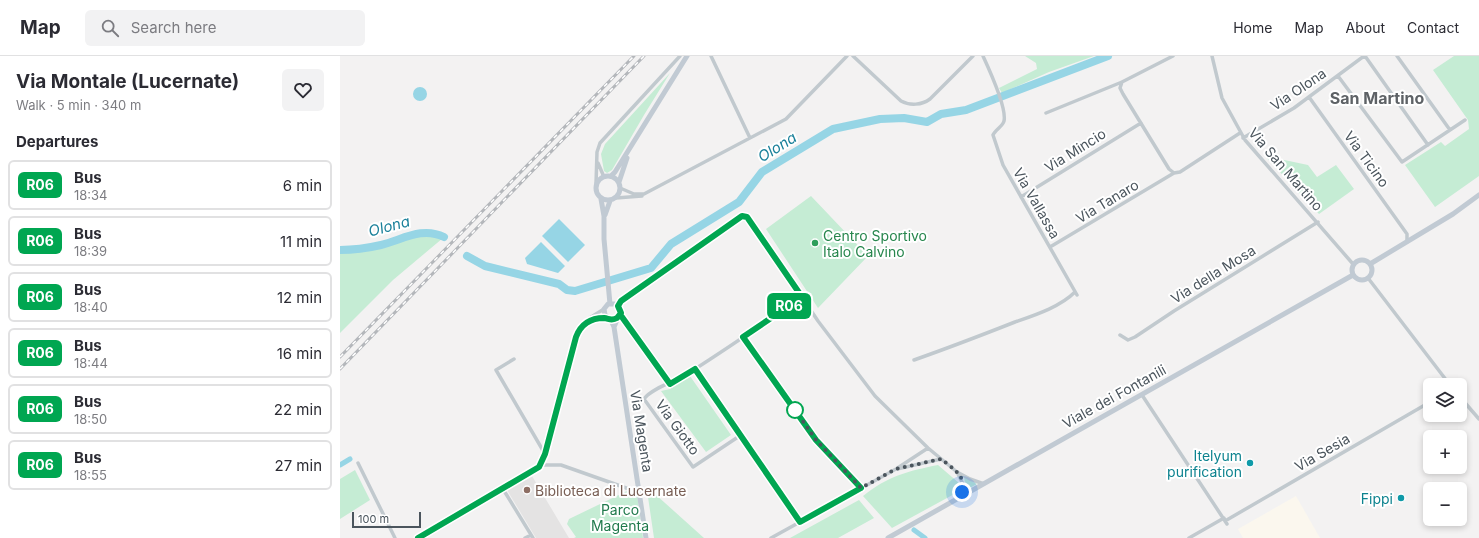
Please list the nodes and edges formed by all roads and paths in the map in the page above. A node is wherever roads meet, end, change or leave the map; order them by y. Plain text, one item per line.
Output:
1 (680, 56) edge
2 (687, 56) edge
3 (711, 56) edge
4 (847, 56) edge
5 (853, 56) edge
6 (973, 56) edge
7 (983, 56) edge
8 (1173, 56) edge
9 (1212, 56) edge
10 (1365, 56) edge
11 (1397, 56) edge
12 (1338, 76) junction
13 (1122, 82) junction
14 (1309, 97) junction
15 (1046, 113) dead end
16 (1465, 120) dead end
17 (1141, 123) junction
18 (1450, 130) junction
19 (1240, 133) junction
20 (750, 138) junction
21 (1243, 138) junction
22 (1428, 145) junction
23 (631, 147) junction
24 (597, 162) junction
25 (1174, 173) junction
26 (611, 176) junction
27 (604, 177) junction
28 (619, 182) junction
29 (596, 184) junction
30 (620, 188) junction
31 (650, 191) junction
32 (1479, 195) edge
33 (1021, 197) junction
34 (601, 199) junction
35 (613, 200) junction
36 (604, 216) junction
37 (1318, 222) junction
38 (1407, 234) junction
39 (1417, 237) junction
40 (1407, 242) junction
41 (1050, 248) junction
42 (1353, 264) junction
43 (1370, 264) junction
44 (1353, 275) junction
45 (1368, 278) junction
46 (802, 297) junction
47 (614, 304) junction
48 (604, 309) junction
49 (614, 318) junction
50 (587, 321) junction
51 (1120, 335) dead end
52 (743, 337) junction
53 (514, 359) dead end
54 (914, 360) dead end
55 (695, 369) junction
56 (1445, 378) edge
57 (670, 384) junction
58 (1142, 395) junction
59 (1467, 405) edge
60 (1423, 406) edge
61 (1479, 419) edge
62 (741, 435) junction
63 (928, 448) junction
64 (544, 455) junction
65 (941, 459) junction
66 (358, 463) dead end
67 (541, 465) junction
68 (896, 469) junction
69 (957, 472) junction
70 (984, 484) junction
71 (861, 488) junction
72 (503, 489) junction
73 (639, 490) junction
74 (961, 497) junction
75 (1226, 521) junction
76 (800, 522) junction
77 (532, 536) edge
78 (395, 538) edge
79 (418, 538) edge
80 (525, 538) edge
81 (646, 538) edge
82 (771, 538) edge
83 (888, 538) edge
84 (1189, 538) edge

1 - 24 street
2 - 23 main road
3 - 20 street
4 - 20 street
5 - 6 street
7 - 33 street, Via Vallassa
8 - 13 street
9 - 19 street, Via San Martino
10 - 12 street, Via Olona
10 - 22 street
11 - 18 street
12 - 14 street, Via Olona
12 - 22 street
13 - 15 street
13 - 17 street
14 - 21 street, Via Olona
14 - 38 street, Via Ticino
16 - 18 street
17 - 25 street
17 - 33 street, Via Mincio
18 - 22 street
19 - 21 street, Via San Martino
19 - 25 street, Via Tanaro
20 - 31 street
21 - 37 street, Via San Martino
23 - 26 main road
23 - 28 main road
24 - 27 street
24 - 29 street
25 - 41 street, Via Tanaro
26 - 27 main road
26 - 28 main road
27 - 29 main road
28 - 30 main road
29 - 34 main road
30 - 31 street
30 - 35 main road
31 - 35 street
32 - 39 main road
33 - 41 street, Via Vallassa
34 - 35 main road
34 - 36 main road
35 - 36 main road
36 - 47 main road
37 - 42 street, Via San Martino
37 - 51 street, Via della Mosa
38 - 39 street
38 - 40 street
39 - 40 main road
40 - 43 main road
41 - 54 street, Via Vallassa
42 - 43 main road
42 - 44 main road
43 - 45 main road
44 - 45 main road
44 - 58 main road, Viale dei Fontanili
45 - 56 street
46 - 47 street
46 - 52 street
46 - 63 street
47 - 48 main road
47 - 49 main road
48 - 49 main road
48 - 50 street
49 - 50 street
49 - 57 street
49 - 73 main road, Via Magenta
50 - 64 street
52 - 55 street
52 - 71 street
53 - 64 street
55 - 57 street
55 - 62 street
57 - 62 street, Via Giotto
58 - 70 main road, Viale dei Fontanili
58 - 75 street
59 - 61 street
60 - 75 street, Via Sesia
62 - 76 street
63 - 65 street
63 - 68 street
64 - 67 street
65 - 68 street
65 - 69 street
66 - 78 street
67 - 72 street
67 - 73 street
68 - 71 street
69 - 70 street
69 - 74 street
70 - 74 main road, Viale dei Fontanili
71 - 76 street
72 - 77 street
72 - 79 street
73 - 81 main road, Via Magenta
74 - 83 main road, Viale dei Fontanili
75 - 84 street, Via Sesia
76 - 82 street
77 - 80 street

